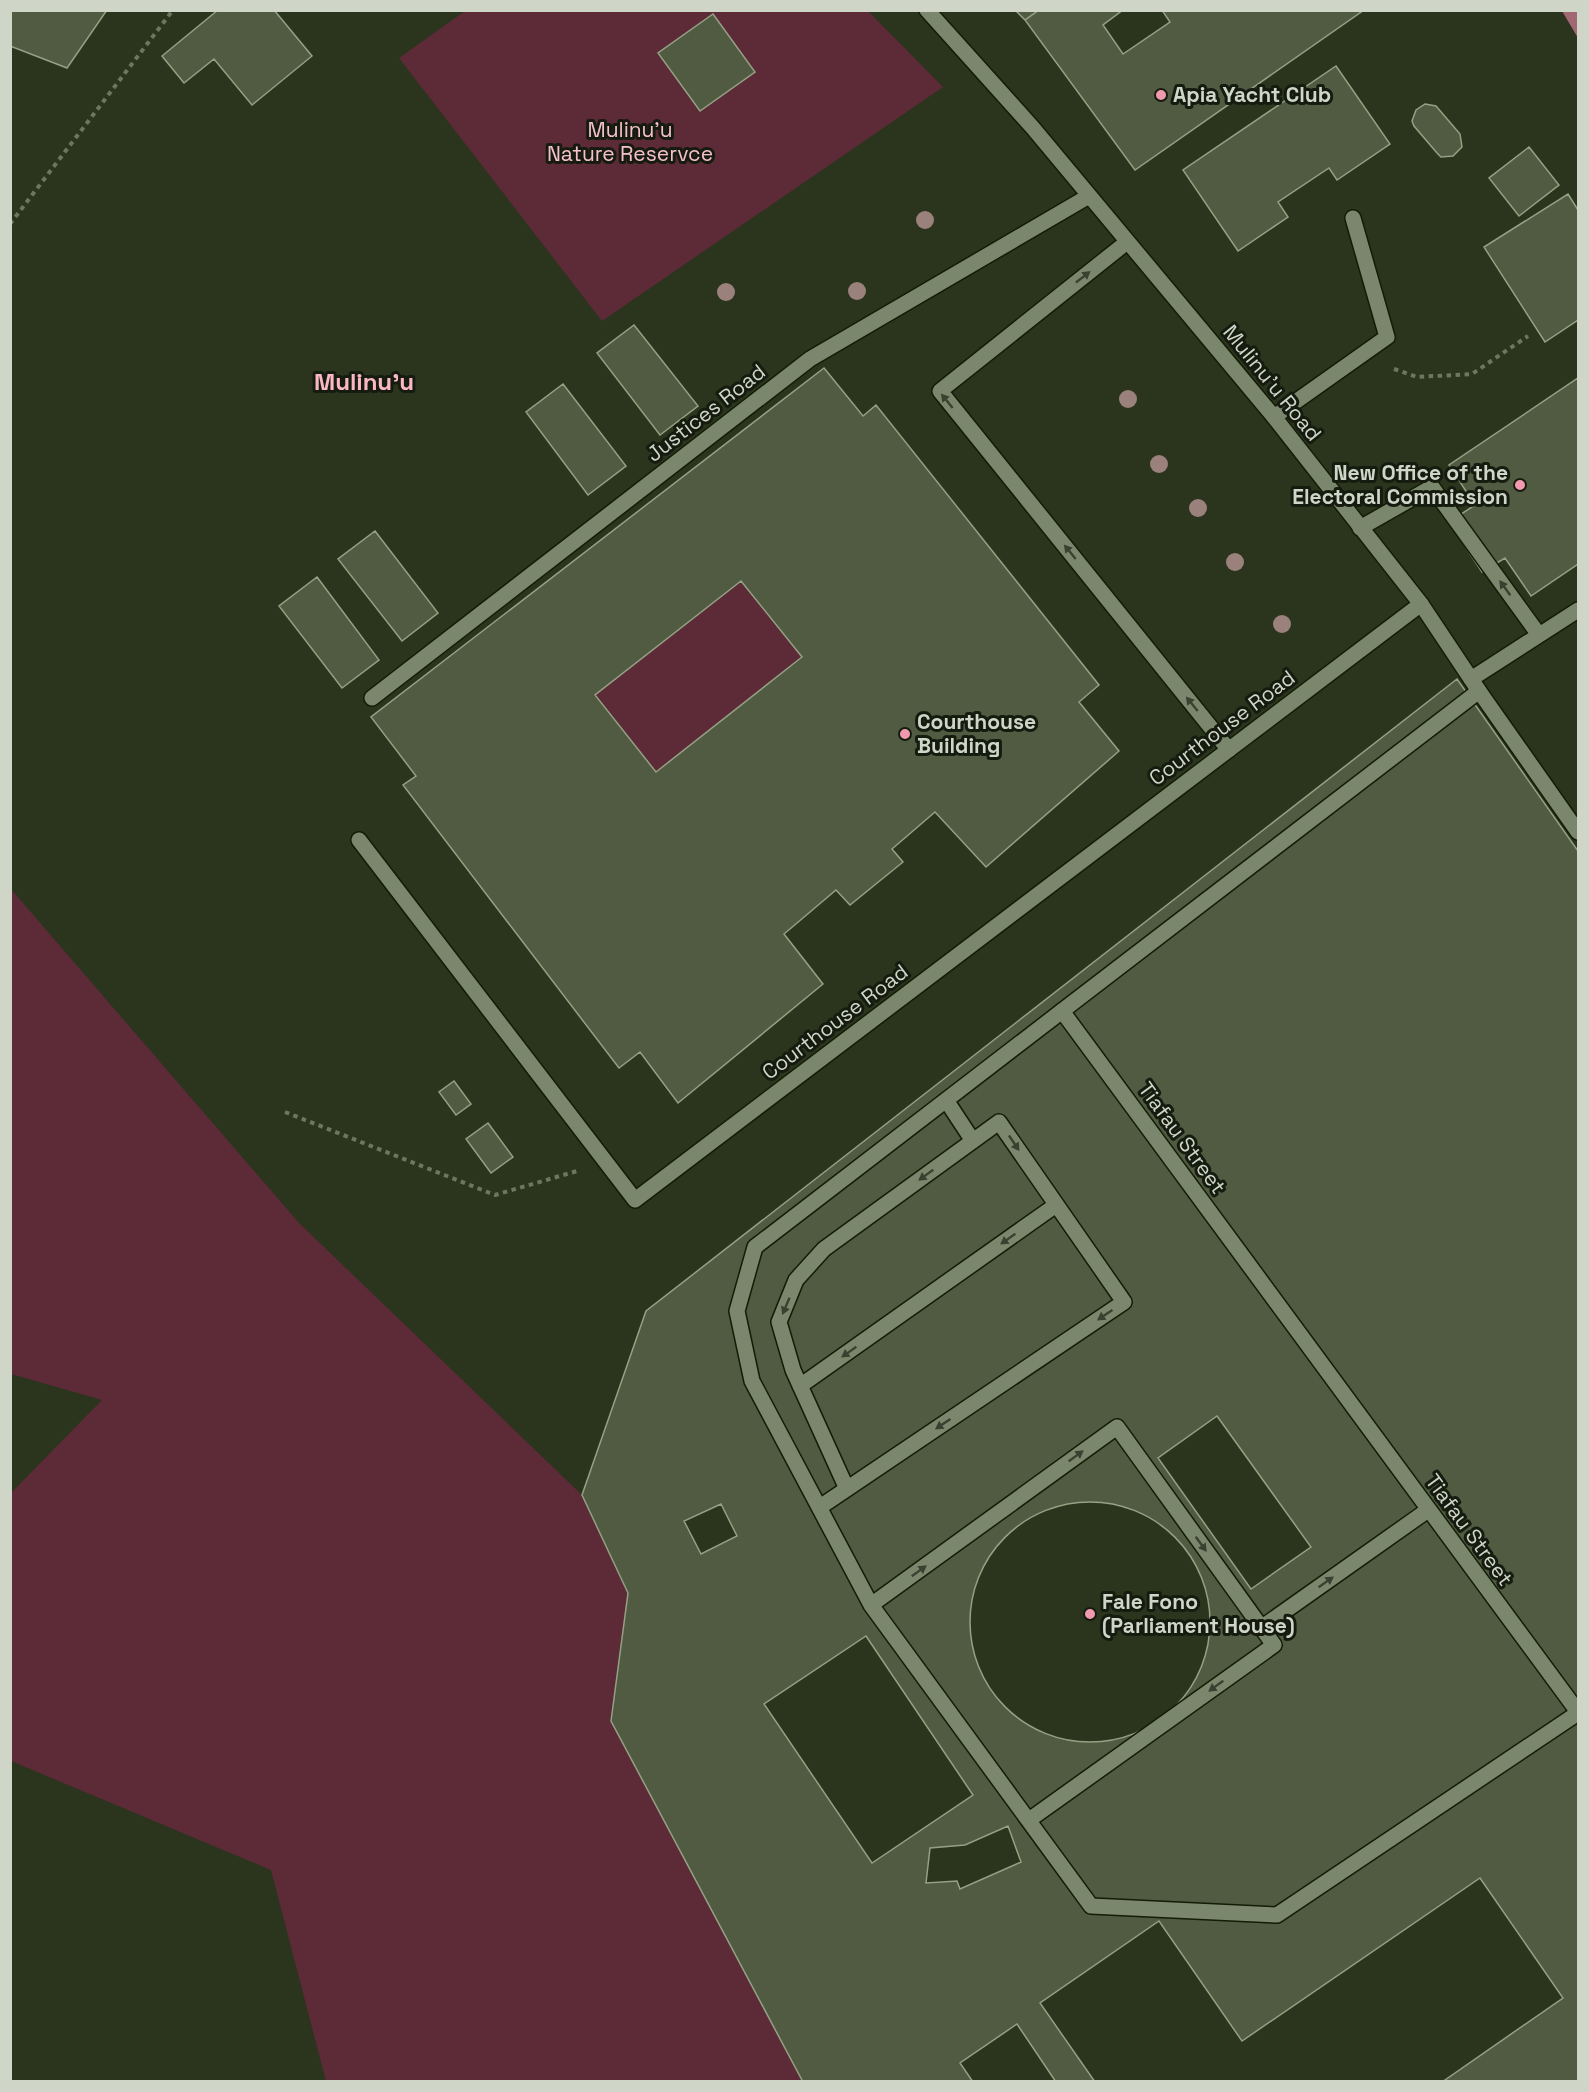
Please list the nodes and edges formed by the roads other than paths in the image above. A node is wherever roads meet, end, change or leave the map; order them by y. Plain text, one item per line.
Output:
1 (927, 10) edge
2 (1089, 196) junction
3 (1353, 218) dead end
4 (1128, 242) junction
5 (1274, 417) junction
6 (1360, 528) junction
7 (1421, 604) junction
8 (1578, 610) edge
9 (1539, 635) junction
10 (1475, 685) junction
11 (372, 698) dead end
12 (1228, 750) junction
13 (1578, 832) edge
14 (359, 840) dead end
15 (1062, 1011) junction
16 (946, 1100) junction
17 (973, 1141) junction
18 (1056, 1205) junction
19 (800, 1386) junction
20 (847, 1489) junction
21 (819, 1508) junction
22 (1428, 1510) junction
23 (871, 1605) junction
24 (1261, 1628) junction
25 (1578, 1713) edge
26 (1029, 1820) junction

1 - 2 street, Mulinu'u Road
2 - 4 street, Mulinu'u Road
2 - 11 street, Justices Road
3 - 5 street
4 - 5 street, Mulinu'u Road
12 -> 4 street
5 - 6 street, Mulinu'u Road
6 - 7 street, Mulinu'u Road
9 -> 6 street
7 - 10 street, Mulinu'u Road
7 - 12 street, Courthouse Road
8 - 9 street
9 - 10 street
10 - 13 street, Mulinu'u Road
10 - 15 street
12 - 14 street, Courthouse Road
15 - 16 street
15 - 22 street, Tiafau Street
16 - 17 street
16 - 21 street
17 -> 18 street
17 -> 19 street
18 -> 19 street
18 -> 20 street
19 - 20 street
20 - 21 street
21 - 23 street
24 -> 22 street
22 - 25 street, Tiafau Street
23 -> 24 street
23 - 26 street
24 -> 26 street
25 - 26 street

